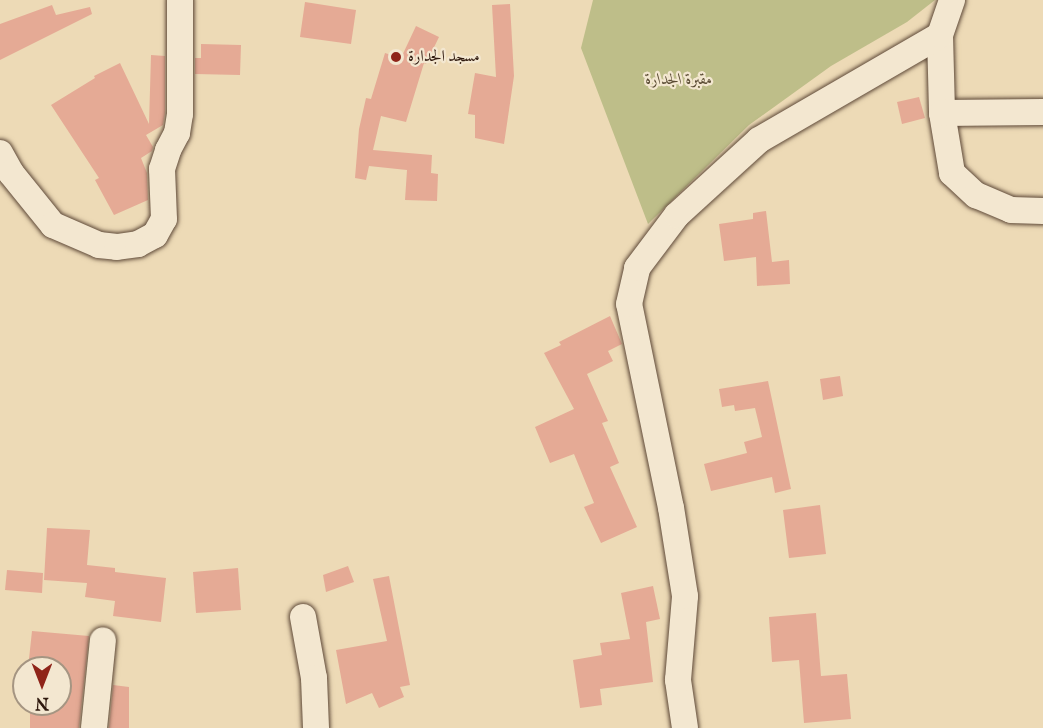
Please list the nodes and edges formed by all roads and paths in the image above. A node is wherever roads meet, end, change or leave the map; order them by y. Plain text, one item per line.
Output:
1 (180, 0) edge
2 (952, 0) edge
3 (940, 35) junction
4 (1043, 112) edge
5 (942, 113) junction
6 (0, 153) edge
7 (1043, 211) edge
8 (303, 618) dead end
9 (104, 640) dead end
10 (94, 728) edge
11 (316, 728) edge
12 (685, 728) edge

1 - 6 street
2 - 3 street
3 - 5 street
3 - 12 street
4 - 5 street
5 - 7 street
8 - 11 street
9 - 10 street

